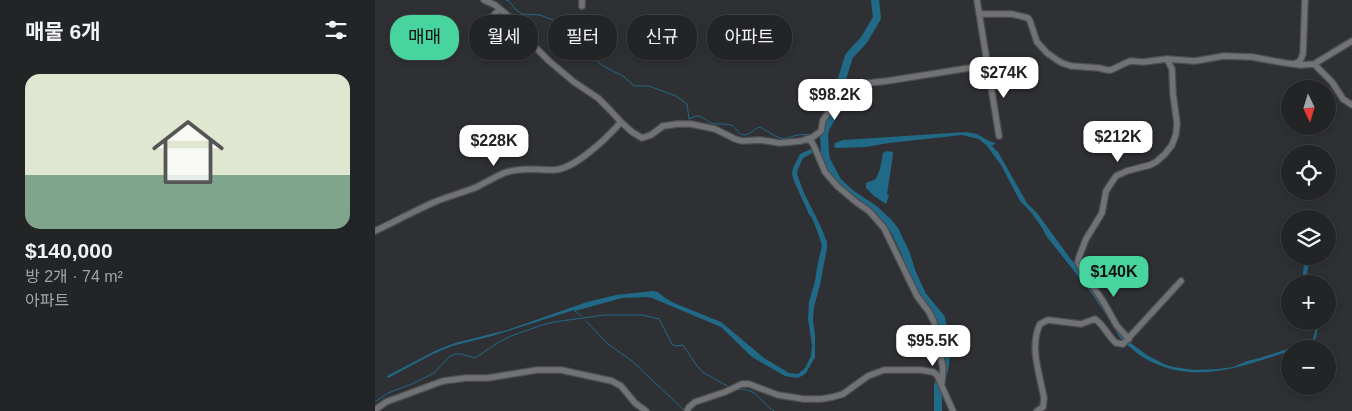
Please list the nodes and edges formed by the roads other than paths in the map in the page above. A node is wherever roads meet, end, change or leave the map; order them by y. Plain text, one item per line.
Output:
1 (484, 0) edge
2 (977, 0) edge
3 (1305, 0) edge
4 (496, 5) edge
5 (979, 14) junction
6 (1352, 40) edge
7 (1167, 59) junction
8 (1294, 64) junction
9 (1313, 64) junction
10 (988, 65) junction
11 (1352, 105) edge
12 (621, 122) junction
13 (999, 136) dead end
14 (807, 139) junction
15 (375, 231) edge
16 (1181, 281) dead end
17 (1129, 339) junction
18 (942, 384) junction
19 (375, 410) edge
20 (646, 411) edge
21 (687, 411) edge
22 (953, 411) edge
23 (1037, 411) edge

1 - 4 street
2 - 5 street
3 - 8 street
4 - 12 street
5 - 7 street
5 - 10 street
6 - 9 street
7 - 8 street
7 - 17 street
8 - 9 street
9 - 11 street
10 - 13 street
10 - 14 street
12 - 14 street
12 - 15 street
14 - 18 street
16 - 17 street
17 - 23 street
18 - 21 street
18 - 22 street
19 - 20 street

